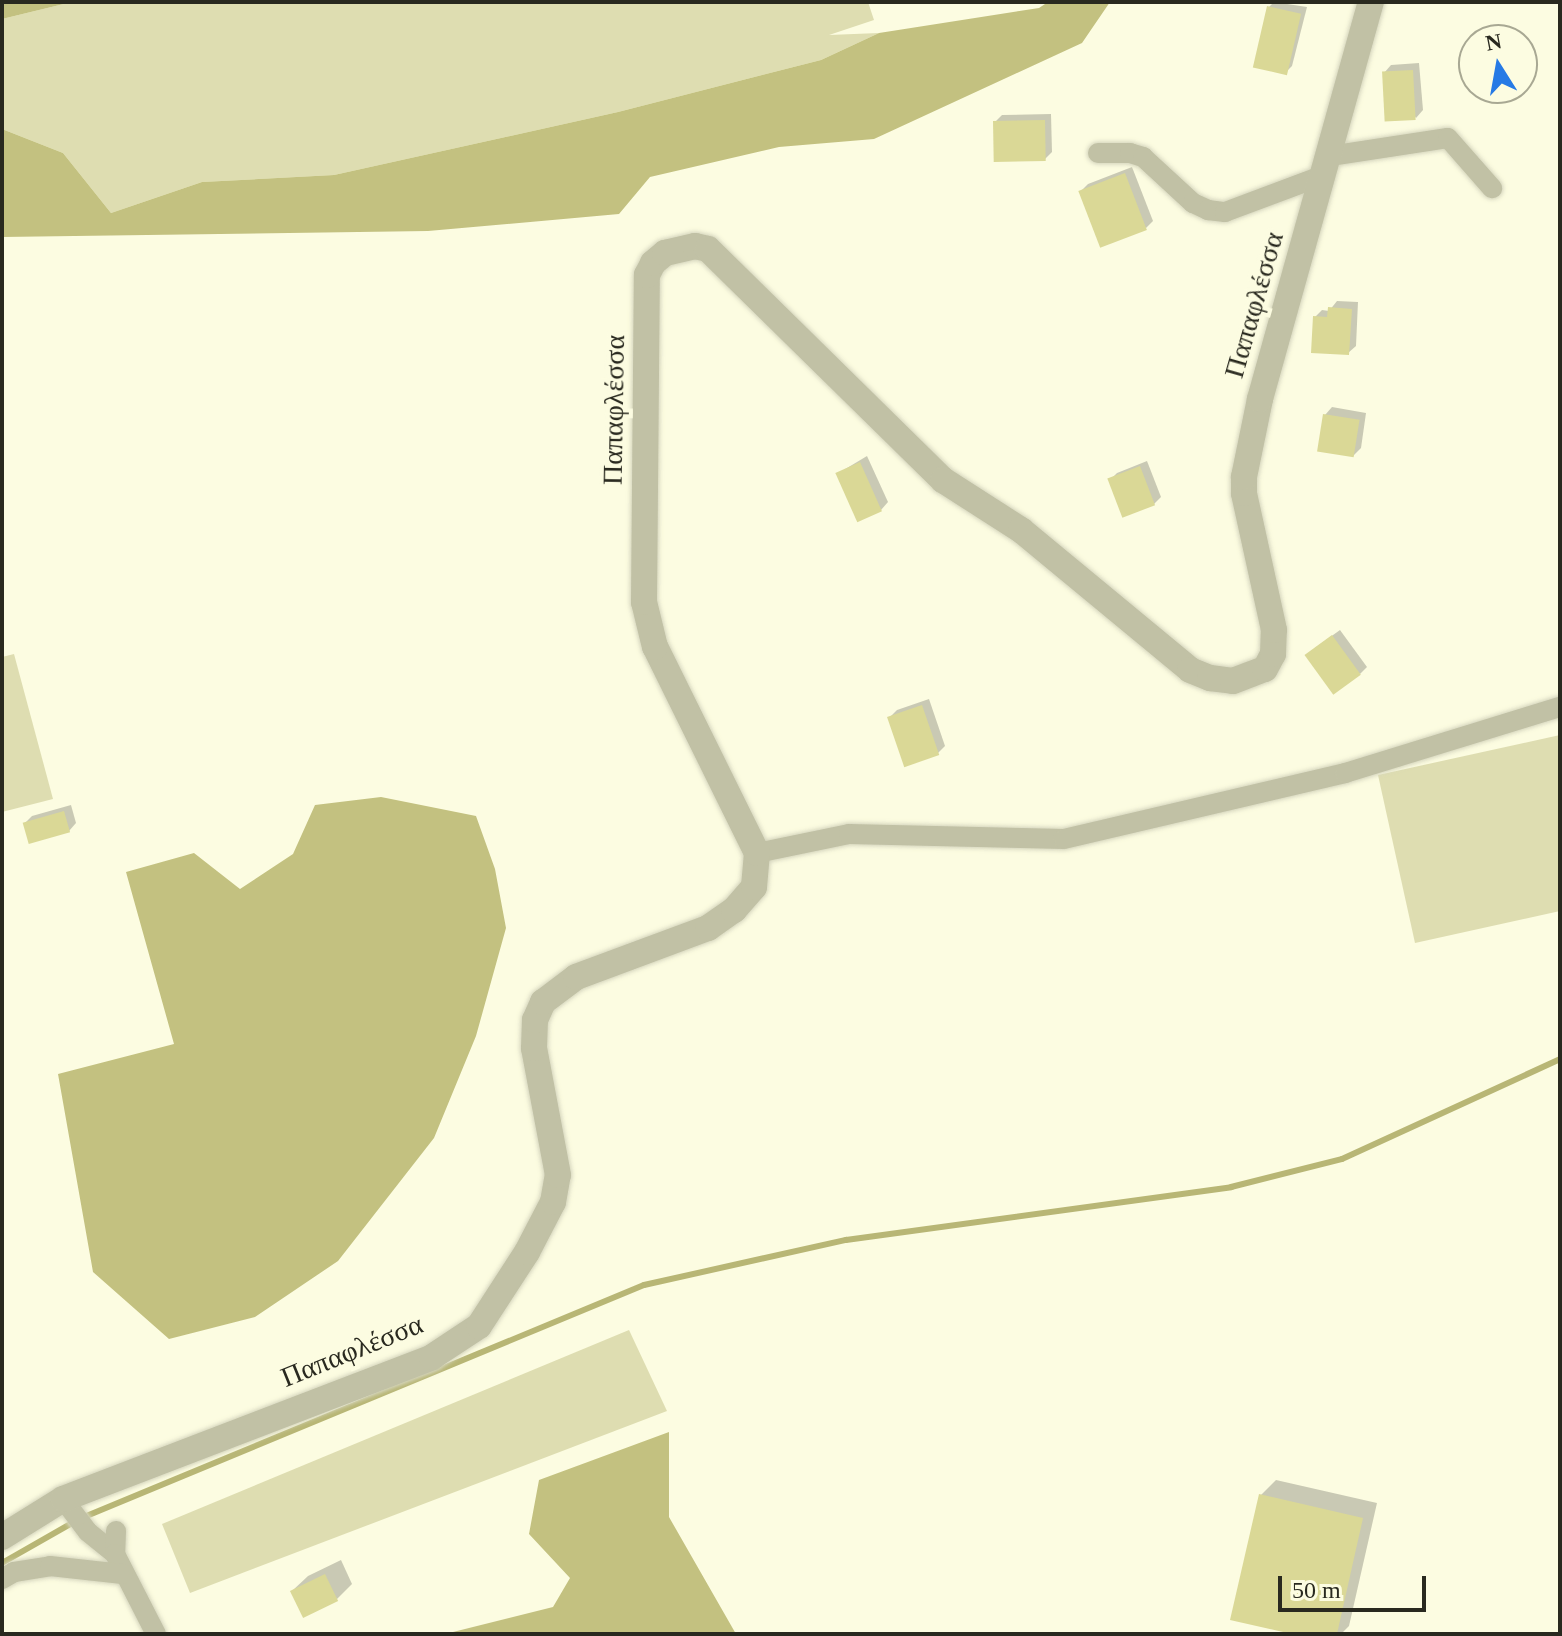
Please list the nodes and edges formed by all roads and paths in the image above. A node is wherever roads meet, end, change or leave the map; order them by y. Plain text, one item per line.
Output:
1 (1371, 2) edge
2 (1098, 153) dead end
3 (1327, 166) junction
4 (1492, 188) dead end
5 (1560, 707) edge
6 (757, 853) junction
7 (68, 1504) junction
8 (116, 1531) dead end
9 (2, 1537) edge
10 (115, 1554) junction
11 (123, 1574) junction
12 (2, 1579) edge
13 (156, 1634) edge

1 - 3 street, Παπαφλέσσα
2 - 3 street
3 - 4 street
3 - 6 street, Παπαφλέσσα
5 - 6 street
6 - 7 street, Παπαφλέσσα
7 - 9 street, Παπαφλέσσα
7 - 10 street
8 - 10 street
10 - 11 street
11 - 12 street
11 - 13 street

